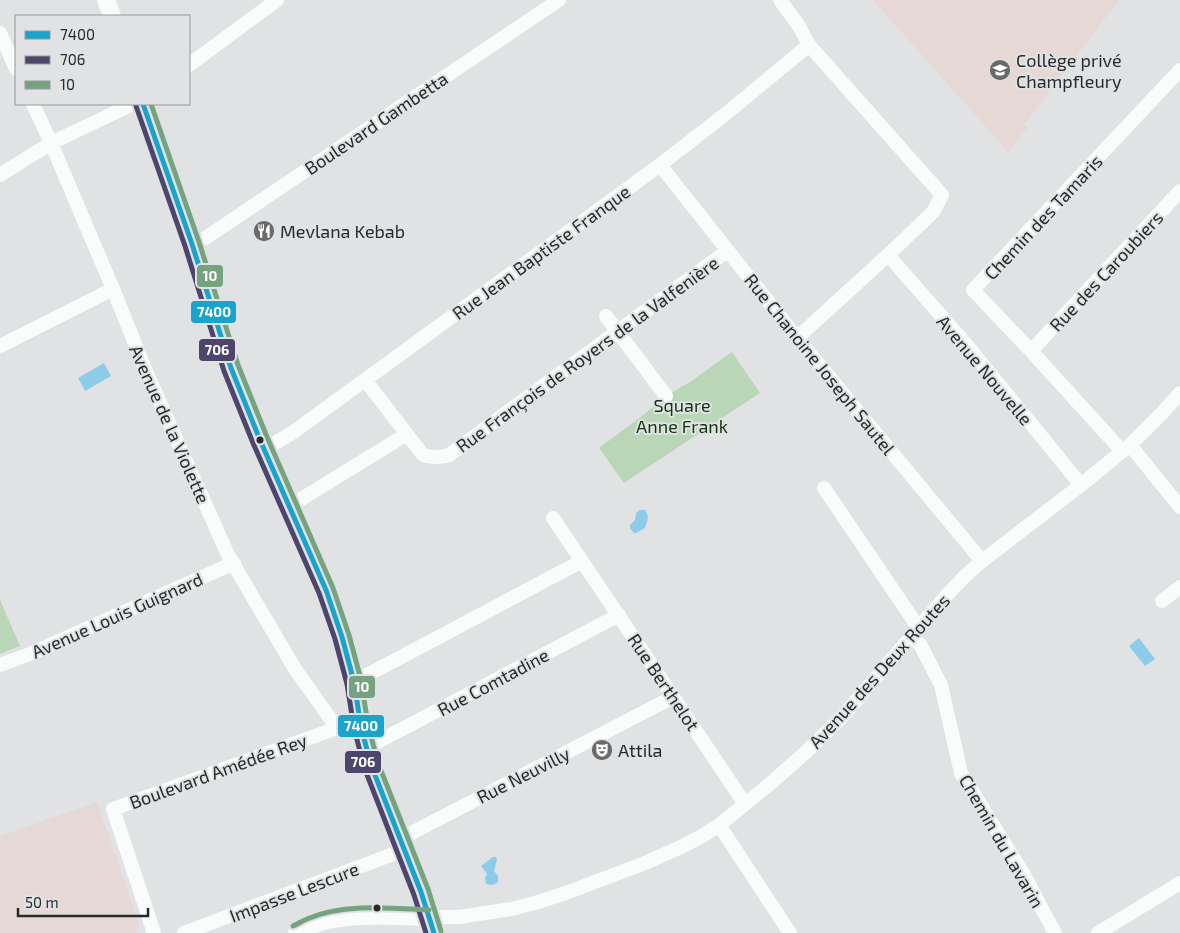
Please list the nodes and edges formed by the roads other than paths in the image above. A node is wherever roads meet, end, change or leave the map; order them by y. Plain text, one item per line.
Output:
1 (106, 0) edge
2 (277, 0) edge
3 (780, 0) edge
4 (553, 2) edge
5 (112, 15) edge
6 (1, 36) edge
7 (809, 45) junction
8 (190, 64) edge
9 (15, 66) edge
10 (1180, 70) edge
11 (32, 105) edge
12 (131, 105) edge
13 (143, 105) edge
14 (51, 143) junction
15 (660, 166) junction
16 (0, 175) edge
17 (1180, 191) edge
18 (192, 244) junction
19 (727, 251) junction
20 (888, 256) junction
21 (113, 289) junction
22 (606, 316) dead end
23 (617, 332) junction
24 (797, 338) junction
25 (0, 346) edge
26 (1031, 351) junction
27 (365, 380) junction
28 (1180, 393) edge
29 (666, 396) dead end
30 (407, 434) junction
31 (1126, 448) junction
32 (264, 449) junction
33 (1081, 485) junction
34 (824, 488) dead end
35 (1178, 502) edge
36 (289, 506) junction
37 (553, 518) dead end
38 (582, 561) junction
39 (982, 561) junction
40 (234, 563) junction
41 (1180, 587) edge
42 (1162, 601) dead end
43 (619, 615) junction
44 (916, 632) junction
45 (0, 665) edge
46 (354, 682) junction
47 (673, 697) junction
48 (361, 727) junction
49 (337, 728) junction
50 (366, 748) junction
51 (745, 804) junction
52 (719, 825) junction
53 (402, 845) junction
54 (1180, 883) edge
55 (431, 925) edge
56 (154, 933) edge
57 (184, 933) edge
58 (297, 933) edge
59 (790, 933) edge
60 (1054, 933) edge
61 (1098, 933) edge

1 - 5 street
2 - 8 street
3 - 7 street
4 - 18 street, Boulevard Gambetta
6 - 9 street
7 - 15 street, Rue Jean Baptiste Franque
7 - 20 street
10 - 26 street, Chemin des Tamaris
11 - 14 street, Avenue de la Violette
12 - 14 street
13 - 18 street
14 - 16 street
14 - 21 street, Avenue de la Violette
15 - 19 street, Rue Chanoine Joseph Sautel
15 - 27 street, Rue Jean Baptiste Franque
17 - 26 street, Rue des Caroubiers
18 - 32 street
19 - 23 street, Rue François de Royers de la Valfenière
19 - 24 street, Rue Chanoine Joseph Sautel
20 - 24 street
20 - 33 street, Avenue Nouvelle
21 - 25 street
21 - 40 street, Avenue de la Violette
22 - 23 street
23 - 29 street
23 - 30 street, Rue François de Royers de la Valfenière
24 - 39 street, Rue Chanoine Joseph Sautel
26 - 31 street, Chemin des Tamaris
27 - 30 street, Rue François de Royers de la Valfenière
27 - 32 street, Rue Jean Baptiste Franque
28 - 31 street, Avenue des Deux Routes
30 - 36 street
31 - 33 street, Avenue des Deux Routes
31 - 35 street, Chemin des Tamaris
32 - 36 street
33 - 39 street, Avenue des Deux Routes
34 - 44 street, Chemin du Lavarin
36 - 46 street
37 - 38 street, Rue Berthelot
38 - 43 street, Rue Berthelot
38 - 46 street
39 - 44 street, Avenue des Deux Routes
40 - 45 street, Avenue Louis Guignard
40 - 49 street, Avenue de la Violette
41 - 42 street
43 - 47 street, Rue Berthelot
43 - 50 street, Rue Comtadine
44 - 51 street, Avenue des Deux Routes
44 - 60 street, Chemin du Lavarin
46 - 48 street
47 - 51 street, Rue Berthelot
47 - 53 street, Rue Neuvilly
48 - 49 street, Boulevard Amédée Rey
48 - 50 street
49 - 56 street, Boulevard Amédée Rey
50 - 53 street
51 - 52 street, Avenue des Deux Routes
52 - 55 street, Avenue des Deux Routes
52 - 59 street
53 - 55 street
53 - 57 street, Impasse Lescure
54 - 61 street
55 - 58 street

